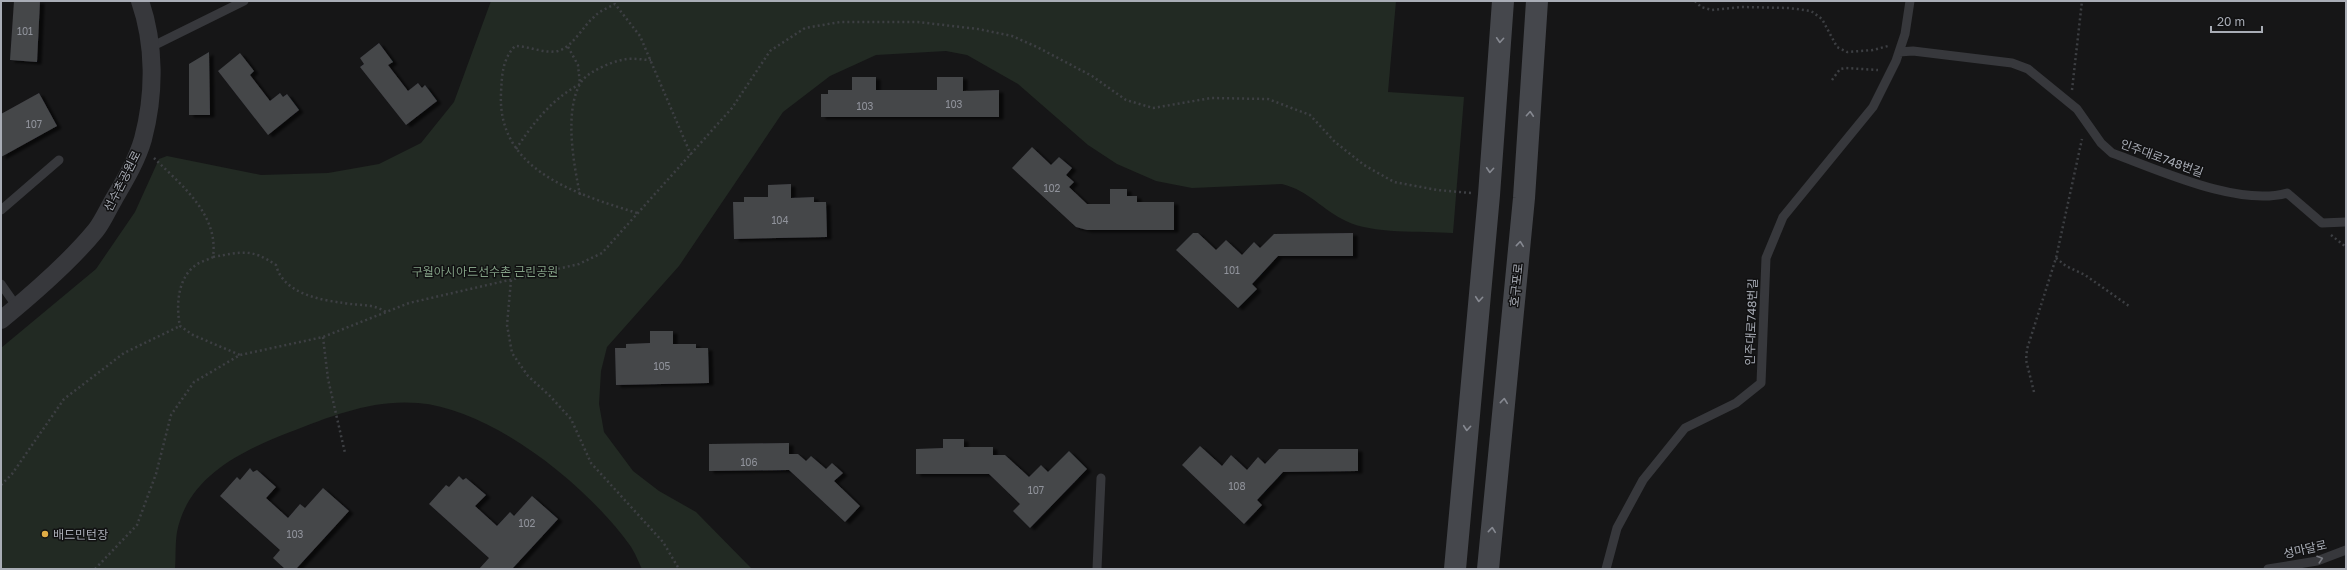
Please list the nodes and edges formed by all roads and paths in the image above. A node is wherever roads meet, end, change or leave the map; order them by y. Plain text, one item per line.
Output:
1 (140, 1) edge
2 (244, 1) edge
3 (1503, 1) edge
4 (1537, 1) edge
5 (1695, 1) edge
6 (1910, 1) edge
7 (2082, 1) edge
8 (567, 45) junction
9 (150, 46) junction
10 (1899, 52) junction
11 (651, 60) junction
12 (1892, 70) junction
13 (1832, 80) dead end
14 (580, 84) junction
15 (2071, 104) junction
16 (2086, 121) junction
17 (141, 145) junction
18 (516, 149) junction
19 (691, 155) junction
20 (59, 160) dead end
21 (1488, 195) junction
22 (580, 196) junction
23 (1, 210) edge
24 (637, 213) junction
25 (2346, 222) edge
26 (213, 257) junction
27 (2056, 258) junction
28 (511, 280) junction
29 (1, 284) edge
30 (2129, 306) dead end
31 (17, 307) junction
32 (386, 312) junction
33 (1, 320) edge
34 (180, 326) junction
35 (323, 336) junction
36 (240, 355) junction
37 (2034, 392) dead end
38 (345, 453) dead end
39 (1101, 478) dead end
40 (1, 485) edge
41 (2346, 550) edge
42 (96, 569) edge
43 (679, 569) edge
44 (1097, 569) edge
45 (1455, 569) edge
46 (1488, 569) edge
47 (1606, 569) edge
48 (2268, 569) edge

1 - 9 street, 선수촌공원로
2 - 9 lane
3 -> 21 main road
46 -> 4 main road, 호구포로
5 - 10 path
6 - 10 lane, 인주대로748번길
7 - 15 path
8 - 11 path
8 - 14 path
8 - 18 path
9 - 17 street, 선수촌공원로
10 - 12 lane, 인주대로748번길
10 - 15 lane, 인주대로748번길
11 - 14 path
11 - 19 path
12 - 13 path
12 - 47 lane, 인주대로748번길
14 - 18 path
14 - 22 path
15 - 16 lane, 인주대로748번길
16 - 25 lane, 인주대로748번길
16 - 27 path
17 - 26 path
17 - 31 street, 선수촌공원로
18 - 22 path
19 - 21 path
19 - 24 path
20 - 23 lane
21 -> 45 main road
22 - 24 path
24 - 28 path
26 - 32 path
26 - 34 path
27 - 30 path
27 - 37 path
28 - 32 path
28 - 43 path
29 - 31 lane
31 - 33 street, 선수촌공원로
32 - 35 path
34 - 36 path
34 - 40 path
35 - 36 path
35 - 38 path
36 - 42 path
39 - 44 lane
48 -> 41 lane, 성마달로

